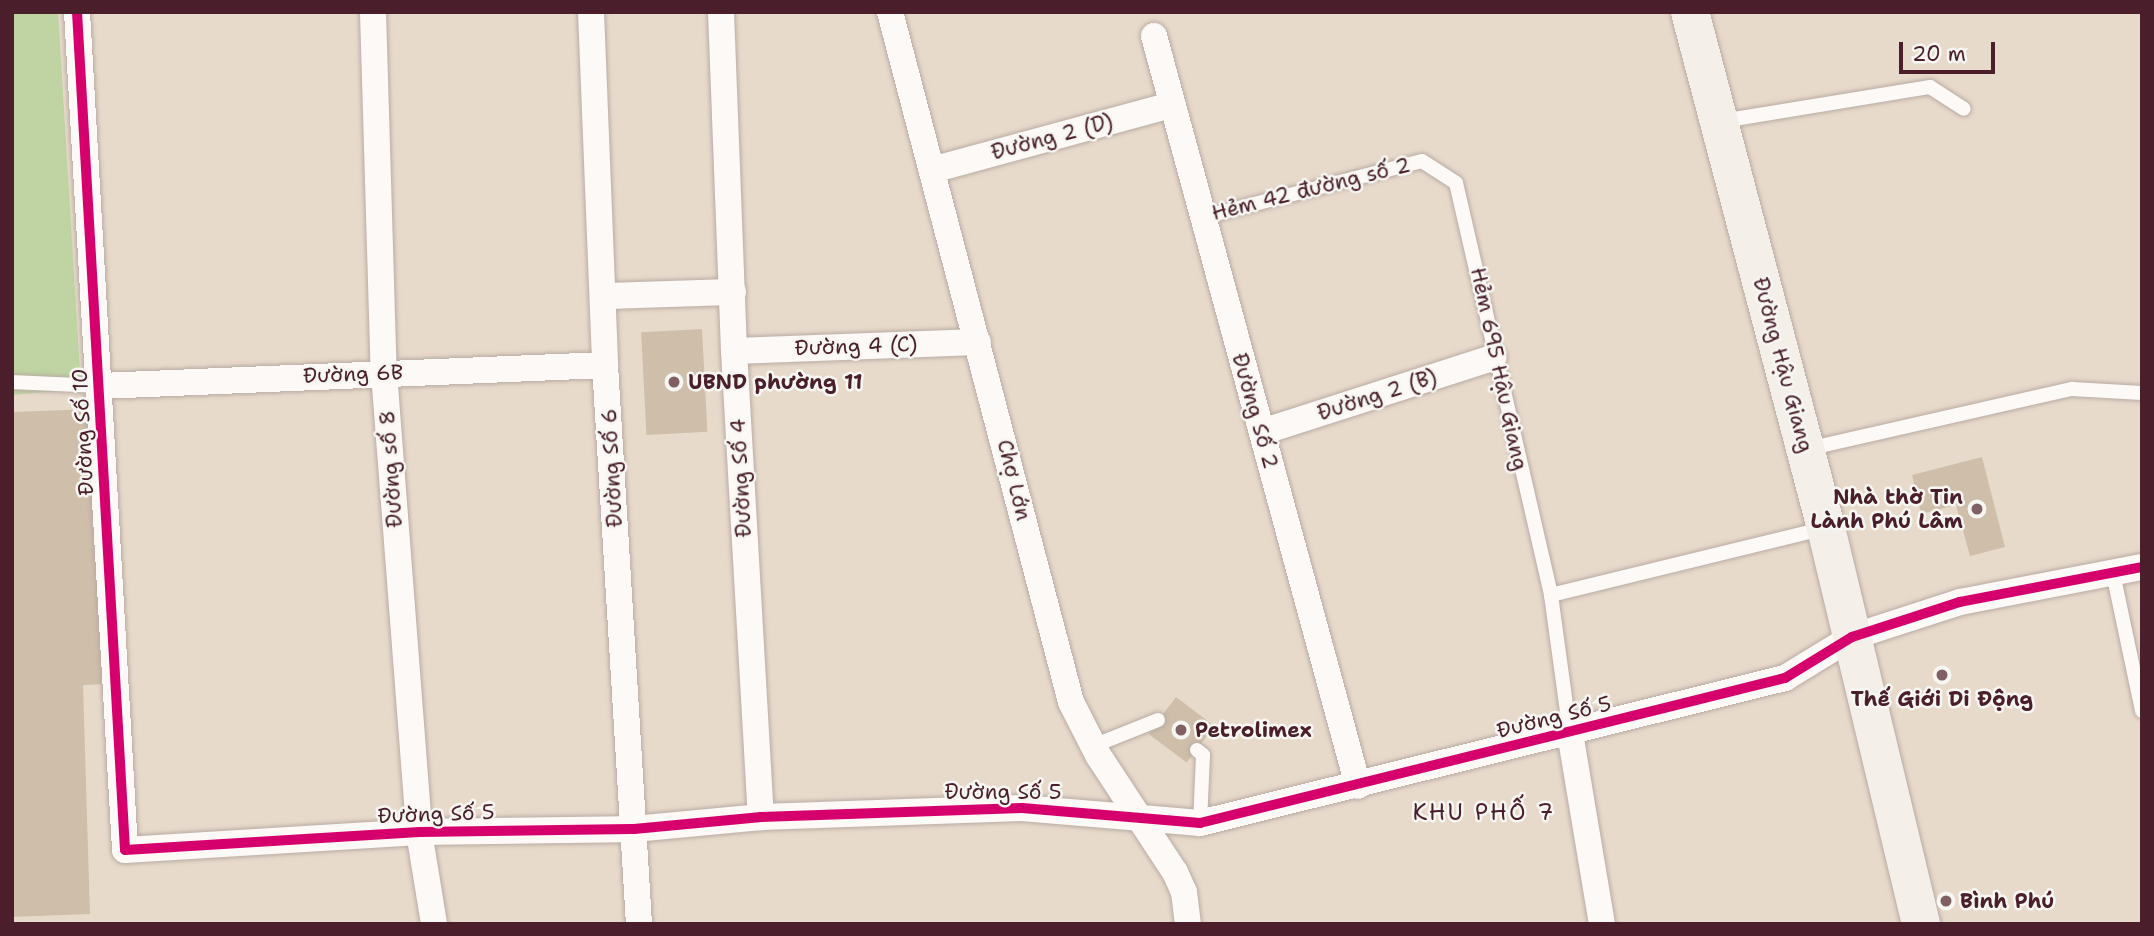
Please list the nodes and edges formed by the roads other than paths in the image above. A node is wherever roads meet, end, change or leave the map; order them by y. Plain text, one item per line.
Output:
1 (78, 12) edge
2 (373, 12) edge
3 (591, 12) edge
4 (721, 12) edge
5 (890, 12) edge
6 (1690, 12) edge
7 (1154, 36) dead end
8 (1172, 105) junction
9 (1964, 109) dead end
10 (1717, 121) junction
11 (1422, 161) joint
12 (932, 170) junction
13 (1200, 218) junction
14 (733, 292) junction
15 (605, 296) junction
16 (978, 342) junction
17 (734, 351) junction
18 (1493, 358) junction
19 (606, 365) junction
20 (384, 373) junction
21 (12, 382) edge
22 (100, 386) junction
23 (2142, 393) edge
24 (1262, 432) junction
25 (1806, 450) junction
26 (1826, 528) junction
27 (2142, 567) edge
28 (2113, 573) junction
29 (1551, 595) junction
30 (1852, 637) junction
31 (2142, 711) edge
32 (1158, 720) dead end
33 (1570, 733) junction
34 (1093, 746) junction
35 (1197, 750) dead end
36 (1358, 786) junction
37 (761, 817) junction
38 (1141, 817) junction
39 (1200, 824) junction
40 (634, 829) junction
41 (419, 832) junction
42 (125, 850) joint
43 (433, 924) edge
44 (639, 924) edge
45 (1188, 924) edge
46 (1602, 924) edge
47 (1921, 924) edge

1 - 22 street, Đường Số 10
2 - 20 street, Đường số 8
3 - 15 street, Đường Số 6
4 - 14 street, Đường Số 4
5 - 12 street, Chợ Lớn
6 - 10 main road, Đường Hậu Giang
7 - 8 street, Đường Số 2
8 - 12 street, Đường 2 (D)
8 - 13 street, Đường Số 2
9 - 10 lane
10 - 25 main road, Đường Hậu Giang
11 - 13 lane, Hẻm 42 đường số 2
11 - 18 lane, Hẻm 695 Hậu Giang
12 - 16 street, Chợ Lớn
13 - 24 street, Đường Số 2
14 - 15 street
14 - 17 street, Đường Số 4
15 - 19 street, Đường Số 6
16 - 17 street, Đường 4 (C)
16 - 34 street, Chợ Lớn
17 - 37 street, Đường Số 4
18 - 24 street, Đường 2 (B)
18 - 29 lane, Hẻm 695 Hậu Giang
19 - 20 street, Đường 6B
19 - 40 street, Đường Số 6
20 - 22 street, Đường 6B
20 - 41 street, Đường số 8
21 - 22 lane
22 - 42 street, Đường Số 10
23 - 25 lane
24 - 36 street, Đường Số 2
25 - 26 main road, Đường Hậu Giang
26 - 29 lane
26 - 30 main road, Đường Hậu Giang
27 - 28 street, Đường Số 5
28 - 30 street, Đường Số 5
28 - 31 lane
29 - 33 lane, Hẻm 695 Hậu Giang
30 - 33 street, Đường Số 5
30 - 47 main road, Đường Hậu Giang
32 - 34 lane
33 - 36 street, Đường Số 5
33 - 46 street
34 - 38 street, Chợ Lớn
35 - 39 lane
36 - 39 street, Đường Số 5
37 - 38 street, Đường Số 5
37 - 40 street, Đường Số 5
38 - 39 street, Đường Số 5
38 - 45 street, Chợ Lớn
40 - 41 street, Đường Số 5
40 - 44 street, Đường Số 6
41 - 42 street, Đường Số 5
41 - 43 street, Đường số 8

